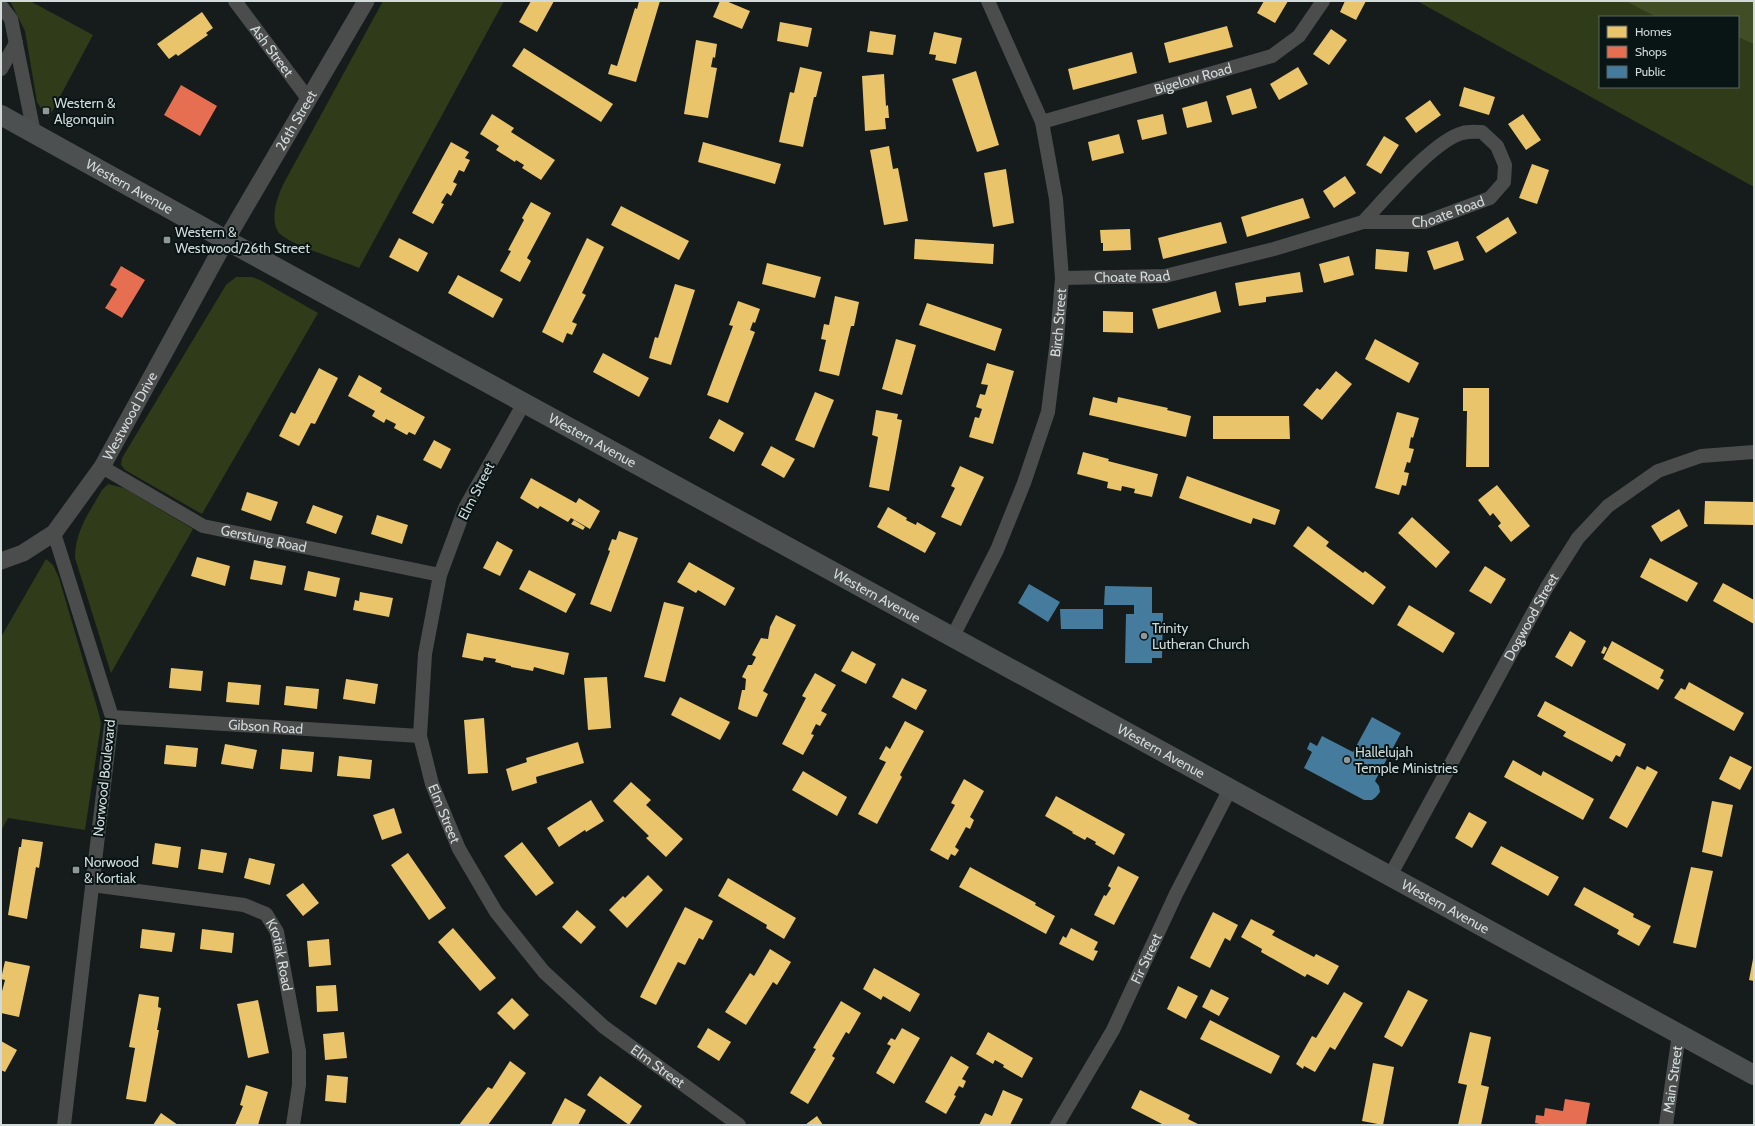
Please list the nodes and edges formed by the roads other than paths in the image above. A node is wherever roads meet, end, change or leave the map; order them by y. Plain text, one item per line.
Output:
1 (235, 1) edge
2 (366, 1) edge
3 (988, 1) edge
4 (1323, 1) edge
5 (1, 6) edge
6 (16, 43) junction
7 (1, 70) edge
8 (309, 100) junction
9 (1, 115) edge
10 (1042, 122) junction
11 (34, 133) junction
12 (1363, 222) junction
13 (226, 240) junction
14 (1062, 278) junction
15 (524, 403) junction
16 (1754, 452) edge
17 (102, 467) junction
18 (54, 533) junction
19 (1, 561) edge
20 (440, 575) junction
21 (952, 638) junction
22 (112, 717) junction
23 (420, 736) junction
24 (1230, 789) junction
25 (1390, 876) junction
26 (92, 885) junction
27 (1679, 1034) junction
28 (1754, 1075) edge
29 (64, 1125) edge
30 (293, 1125) edge
31 (739, 1125) edge
32 (1057, 1125) edge
33 (1666, 1125) edge

1 - 8 street, Ash Street
2 - 8 street, 26th Street
3 - 10 street, Birch Street
4 - 10 street, Bigelow Road
5 - 6 street
6 - 7 street
6 - 11 street
8 - 13 street, 26th Street
9 - 11 main road, Western Avenue
10 - 14 street, Birch Street
11 - 13 main road, Western Avenue
12 - 12 street, Choate Road
12 - 14 street, Choate Road
13 - 15 main road, Western Avenue
13 - 17 street, Westwood Drive
14 - 21 street, Birch Street
15 - 20 street, Elm Street
15 - 21 main road, Western Avenue
16 - 25 street, Dogwood Street
17 - 18 street, Westwood Drive
17 - 20 street, Gerstung Road
18 - 19 street, Westwood Drive
18 - 22 street, Norwood Boulevard
20 - 23 street, Elm Street
21 - 24 main road, Western Avenue
22 - 23 street, Gibson Road
22 - 26 street, Norwood Boulevard
23 - 31 street, Elm Street
24 - 25 main road, Western Avenue
24 - 32 street, Fir Street
25 - 27 main road, Western Avenue
26 - 29 street, Norwood Boulevard
26 - 30 street, Krotiak Road
27 - 28 main road, Western Avenue
27 - 33 street, Main Street

